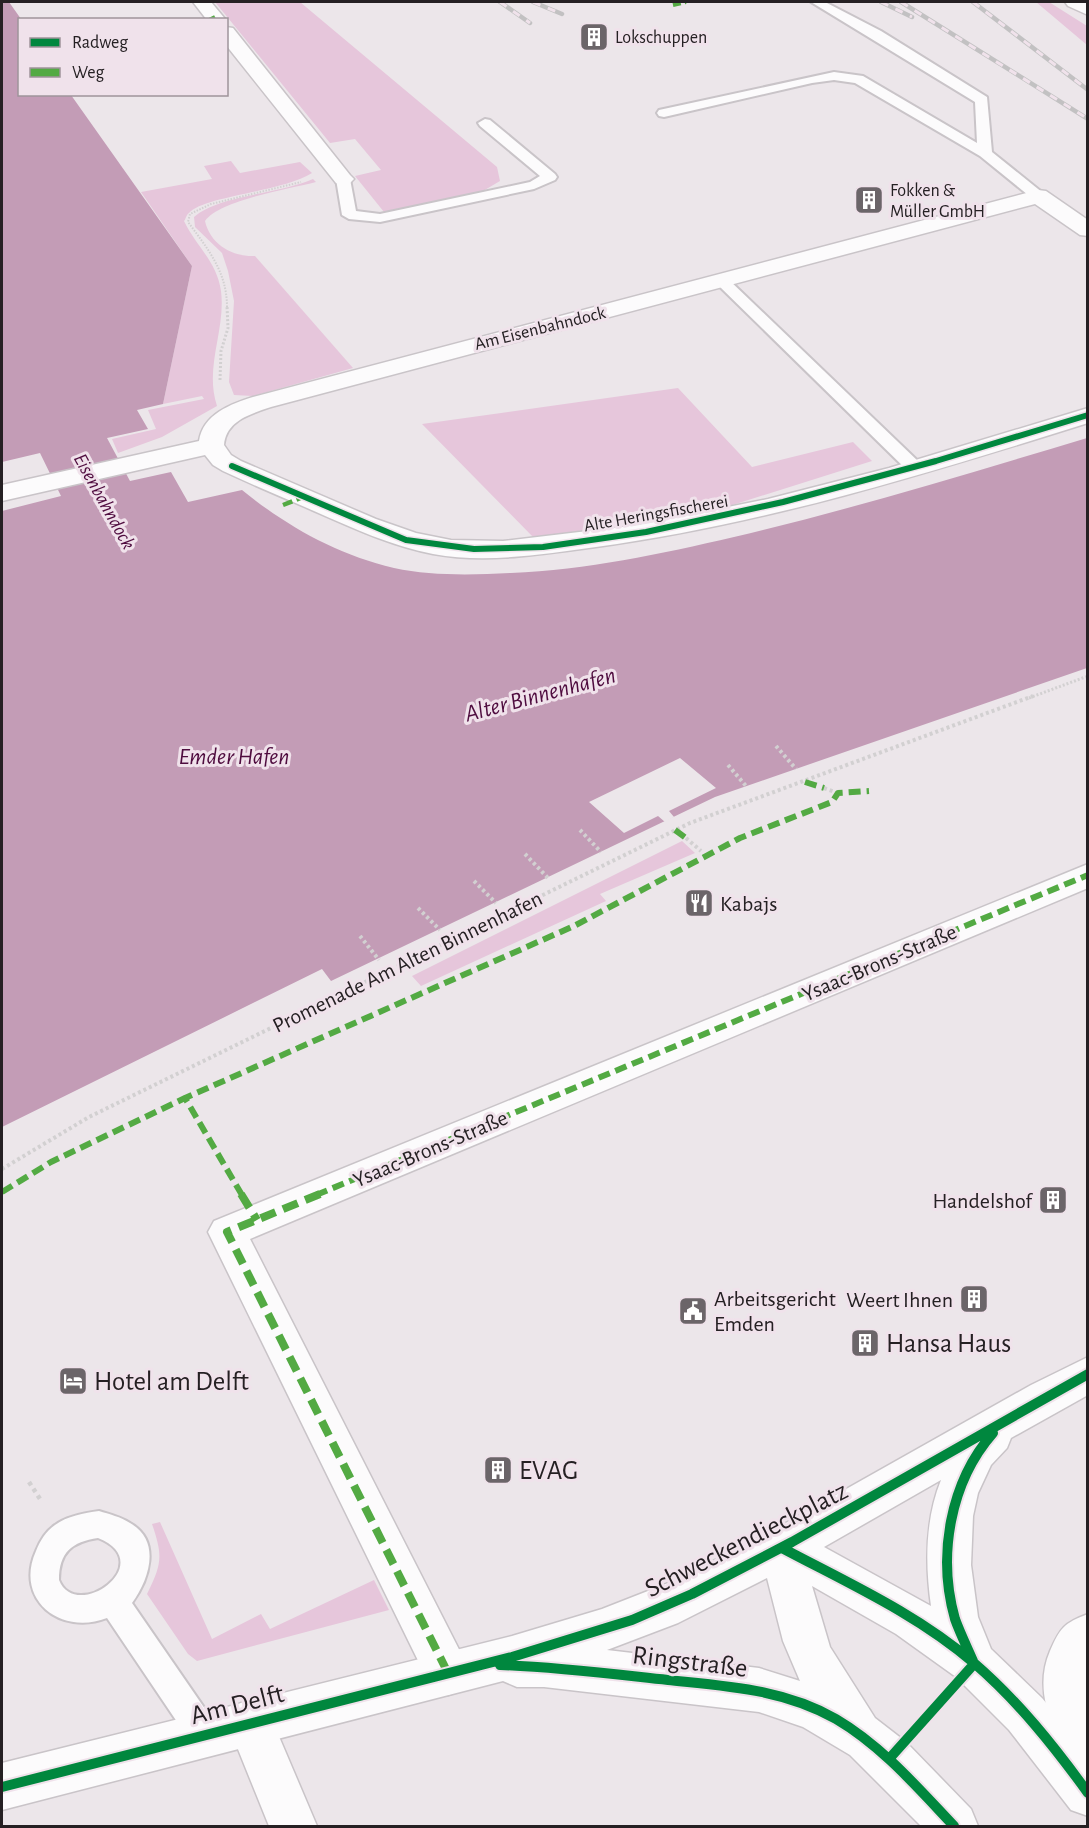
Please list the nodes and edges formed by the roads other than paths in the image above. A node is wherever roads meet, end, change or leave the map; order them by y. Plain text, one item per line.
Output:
1 (202, 2) edge
2 (817, 2) edge
3 (1074, 2) edge
4 (1088, 10) edge
5 (215, 18) edge
6 (228, 35) edge
7 (664, 113) dead end
8 (485, 123) dead end
9 (985, 153) junction
10 (337, 172) joint
11 (1038, 196) junction
12 (1088, 230) edge
13 (723, 282) junction
14 (1088, 415) edge
15 (211, 446) junction
16 (915, 468) junction
17 (2, 494) edge
18 (1088, 875) edge
19 (1088, 1374) edge
20 (1013, 1415) junction
21 (782, 1548) junction
22 (113, 1601) dead end
23 (1088, 1635) edge
24 (975, 1664) junction
25 (465, 1669) junction
26 (250, 1722) junction
27 (203, 1733) junction
28 (878, 1749) junction
29 (1088, 1754) edge
30 (2, 1787) edge
31 (1088, 1793) edge
32 (293, 1827) edge
33 (954, 1827) edge

1 - 5 street
2 - 9 lane
3 - 4 street
6 - 10 street
7 - 9 lane
8 - 10 lane
9 - 11 lane
11 - 12 street
11 - 13 street, Am Eisenbahndock
13 - 15 street, Am Eisenbahndock
13 - 16 lane
14 - 16 street, Alte Heringsfischerei
15 - 16 street, Alte Heringsfischerei
15 - 17 street
18 - 25 street, Ysaac-Brons-Straße
19 - 20 street
20 - 21 street, Schweckendieckplatz
20 - 24 street
21 - 24 street
21 - 25 street, Schweckendieckplatz
21 - 28 street, Ringstraße
22 - 27 lane
23 - 29 street
24 - 31 street
25 - 26 street, Am Delft
25 - 28 street, Ringstraße
26 - 27 street, Am Delft
26 - 32 street
27 - 30 street, Am Delft
28 - 33 street, Ringstraße

